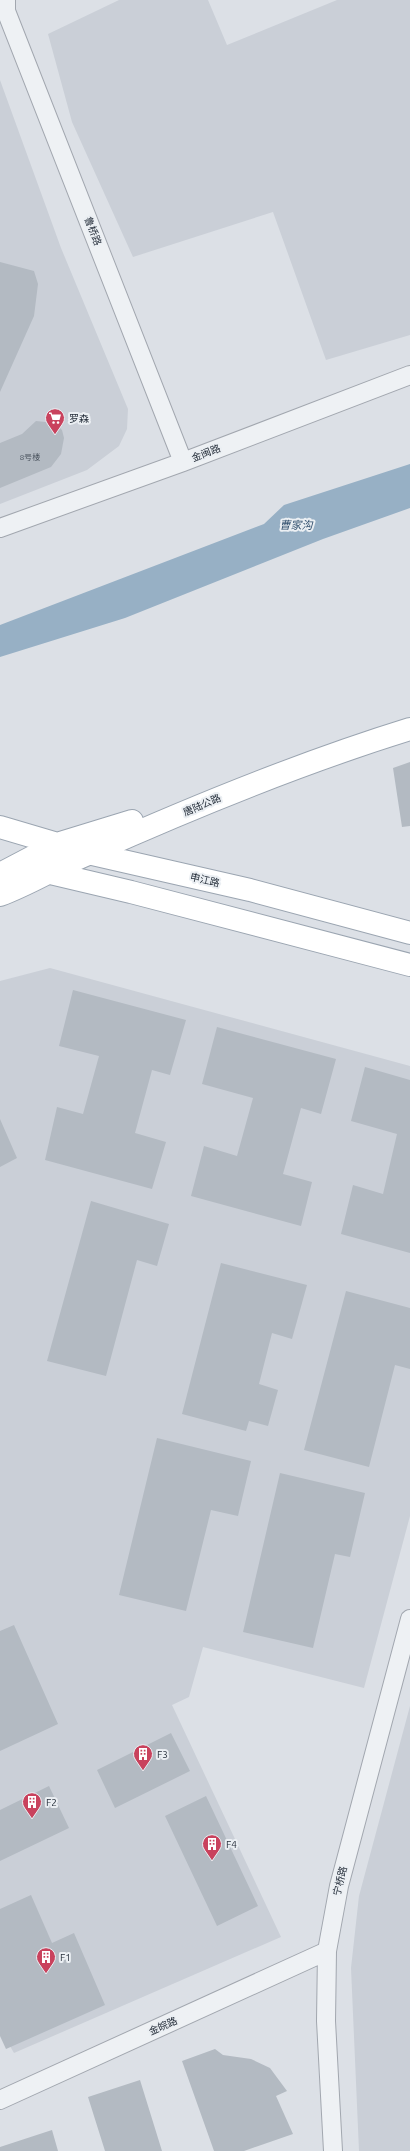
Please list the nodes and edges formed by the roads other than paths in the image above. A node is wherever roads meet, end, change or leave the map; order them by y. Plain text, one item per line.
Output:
1 (6, 0) edge
2 (410, 375) edge
3 (183, 462) junction
4 (0, 528) edge
5 (410, 715) edge
6 (410, 729) edge
7 (0, 827) edge
8 (56, 844) junction
9 (88, 853) junction
10 (5, 866) edge
11 (46, 872) junction
12 (0, 895) edge
13 (410, 933) edge
14 (410, 966) edge
15 (410, 1619) edge
16 (327, 1951) junction
17 (0, 2100) edge
18 (333, 2151) edge

1 - 3 street, 鲁桥路
2 - 3 street, 金闽路
3 - 4 street, 金闽路
5 - 8 main road, 唐陆公路
6 - 9 main road, 唐陆公路
7 - 8 main road, 申江路
8 - 9 main road, 申江路
8 - 10 main road, 唐陆公路
9 - 11 main road, 唐陆公路
9 - 13 main road, 申江路
10 - 11 main road
11 - 12 main road, 唐陆公路
11 - 14 main road
15 - 16 street, 宁桥路
16 - 17 street, 金皖路
16 - 18 street, 宁桥路

